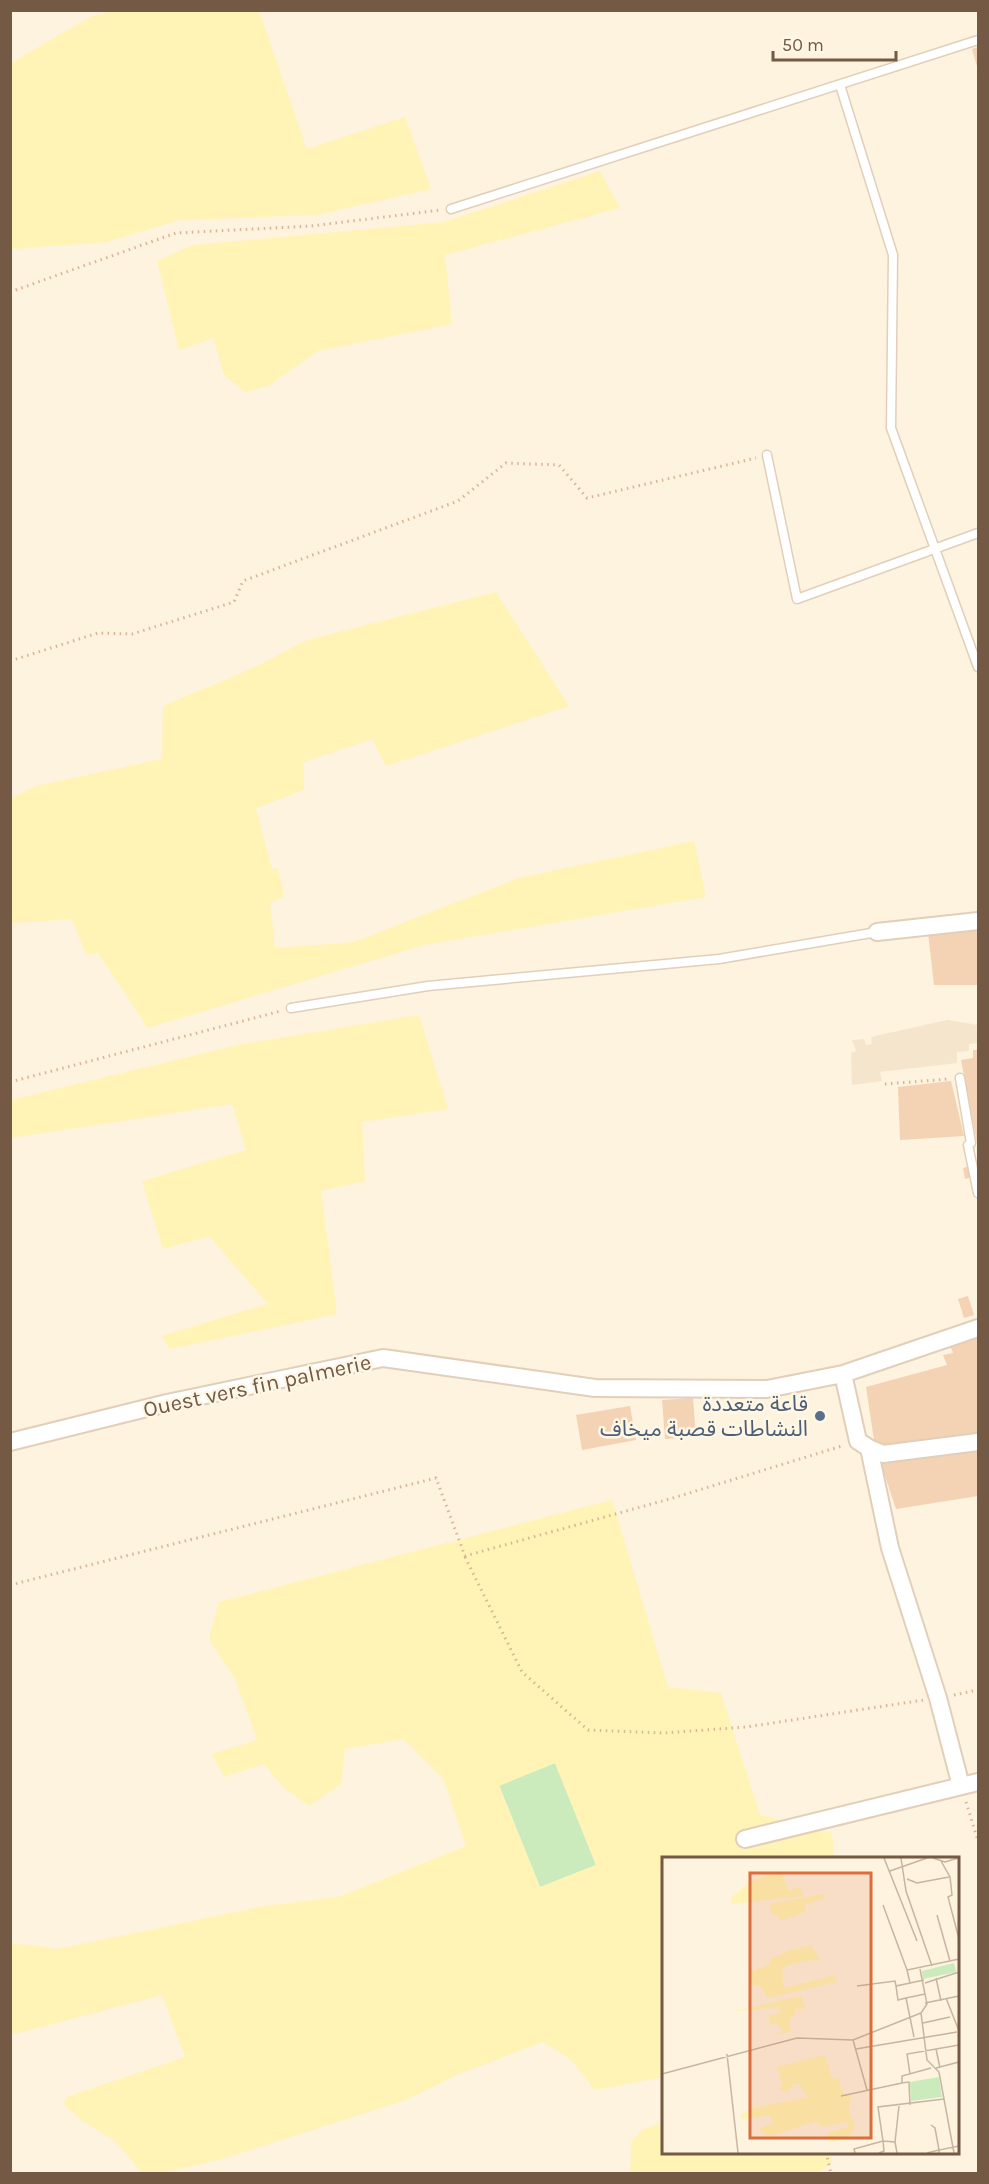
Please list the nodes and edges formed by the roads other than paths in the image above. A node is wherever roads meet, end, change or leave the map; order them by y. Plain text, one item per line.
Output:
1 (978, 40) edge
2 (840, 85) junction
3 (451, 209) road end
4 (767, 455) road end
5 (978, 533) edge
6 (934, 547) junction
7 (978, 667) edge
8 (978, 921) edge
9 (877, 932) joint
10 (291, 1008) road end
11 (960, 1078) road end
12 (978, 1193) edge
13 (978, 1328) edge
14 (843, 1374) junction
15 (10, 1442) edge
16 (978, 1442) edge
17 (864, 1444) junction
18 (978, 1782) edge
19 (961, 1786) junction
20 (745, 1839) dead end

1 - 2 lane
2 - 3 lane
2 - 6 lane
4 - 6 lane
5 - 6 lane
6 - 7 lane
8 - 9 street
9 - 10 lane
11 - 12 lane
13 - 14 street, Ouest vers fin palmerie
14 - 15 street, Ouest vers fin palmerie
14 - 17 street
16 - 17 street
17 - 19 street
18 - 19 street
19 - 20 street

